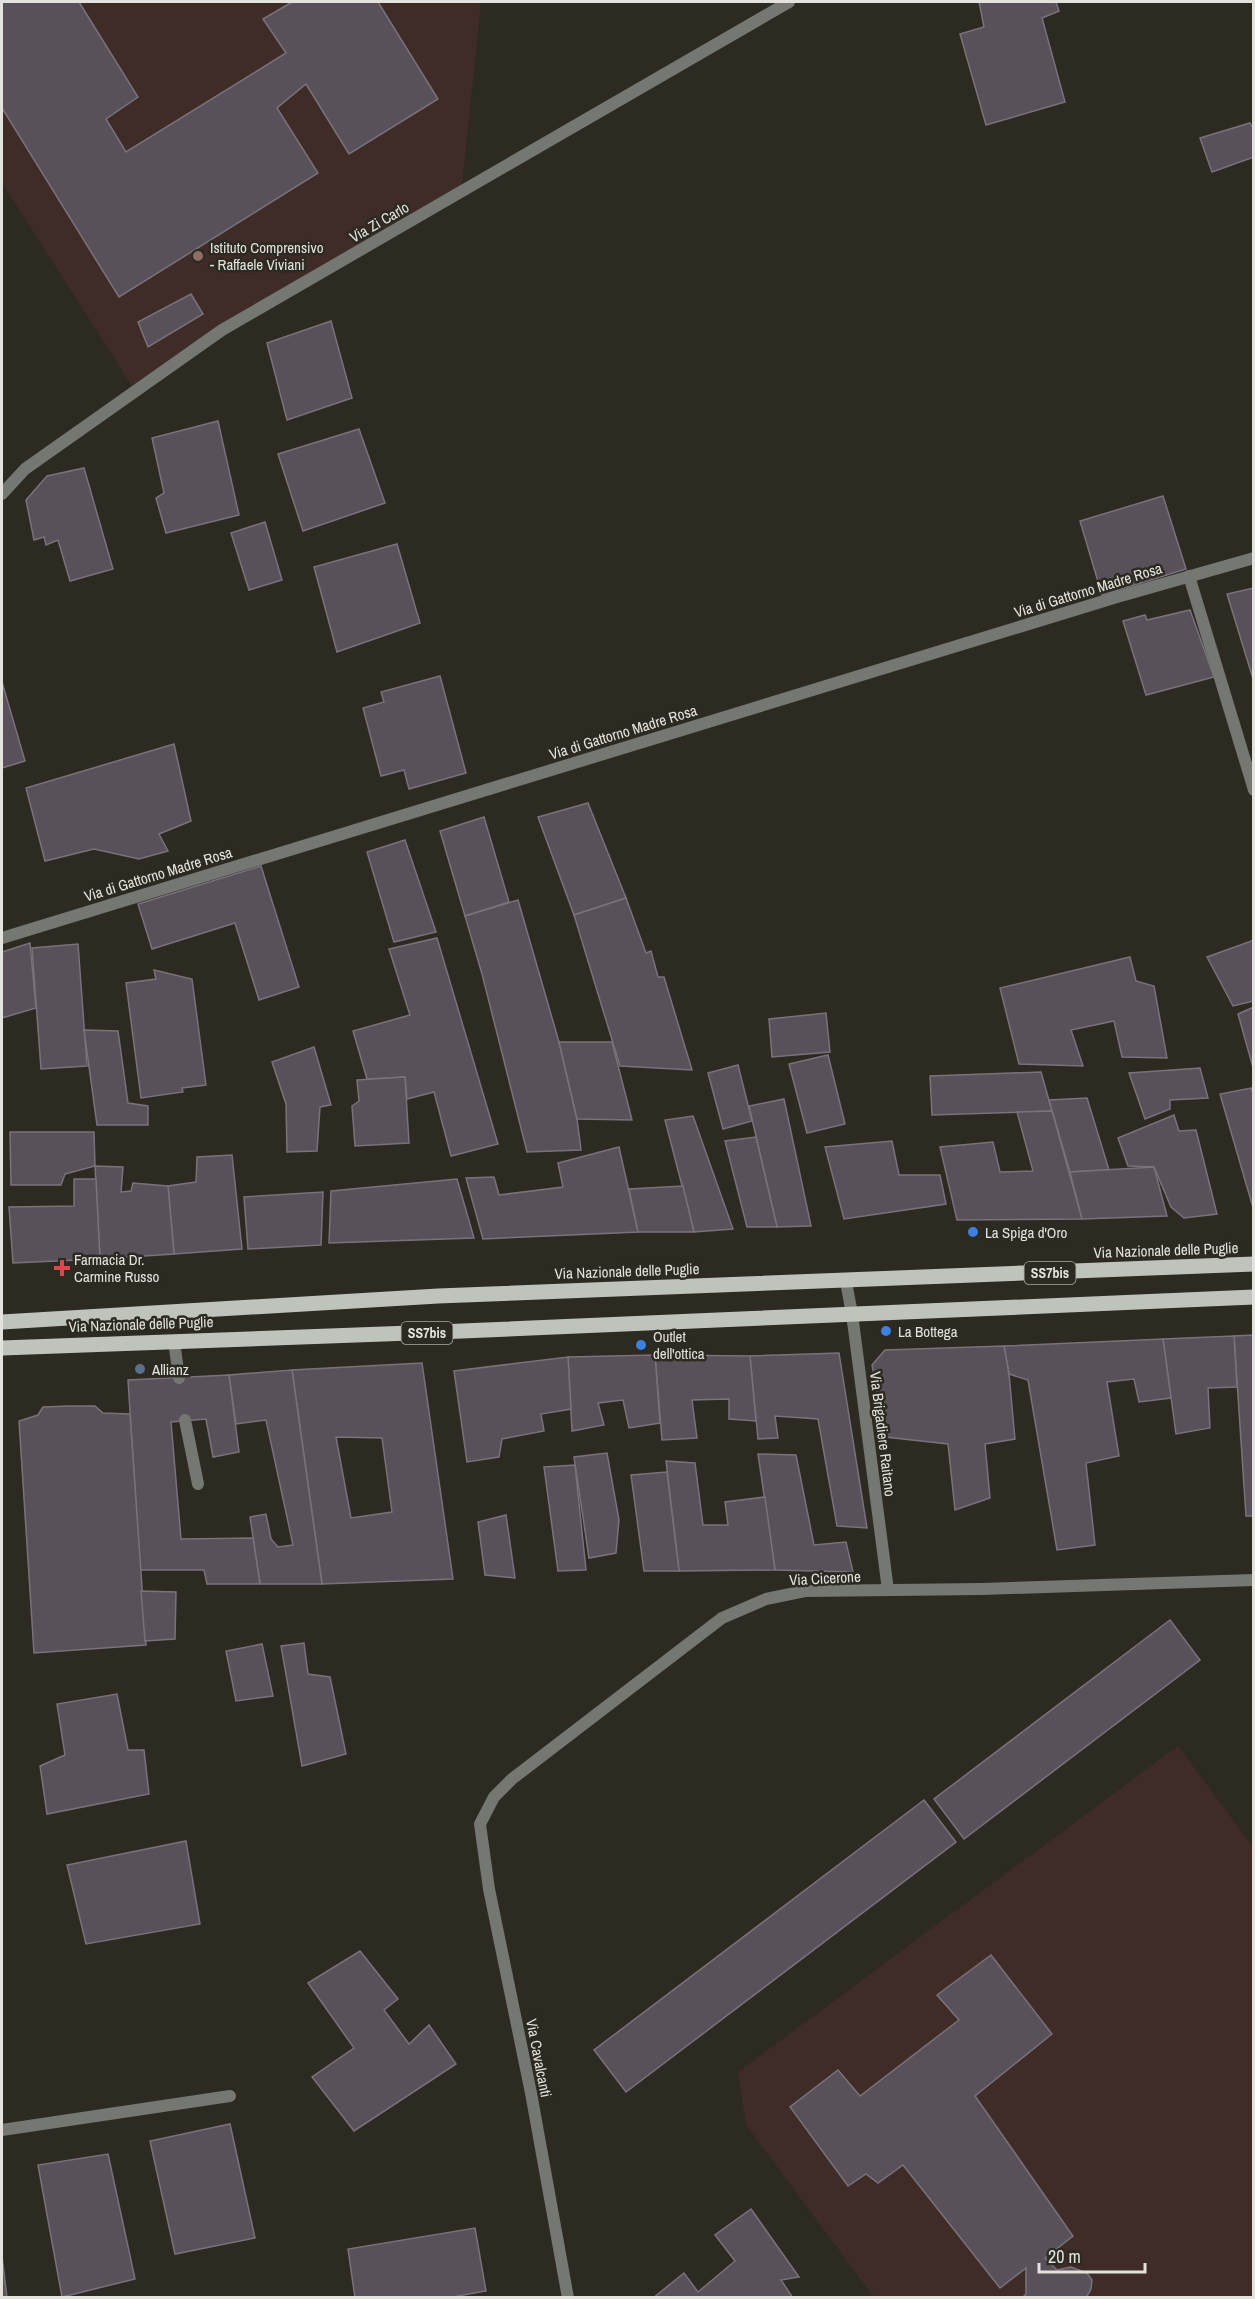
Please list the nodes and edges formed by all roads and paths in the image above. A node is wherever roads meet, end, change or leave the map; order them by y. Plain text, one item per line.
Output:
1 (789, 2) edge
2 (2, 494) edge
3 (1254, 558) edge
4 (1189, 576) junction
5 (1254, 790) edge
6 (2, 938) edge
7 (1254, 1264) edge
8 (846, 1282) junction
9 (1254, 1297) edge
10 (852, 1314) junction
11 (2, 1322) edge
12 (174, 1341) junction
13 (2, 1348) edge
14 (179, 1378) dead end
15 (185, 1420) dead end
16 (198, 1484) dead end
17 (1254, 1580) edge
18 (888, 1590) junction
19 (480, 1824) joint
20 (230, 2096) dead end
21 (2, 2130) edge
22 (568, 2298) edge

1 - 2 street, Via Zi Carlo
3 - 4 street, Via di Gattorno Madre Rosa
4 - 5 street
4 - 6 street, Via di Gattorno Madre Rosa
7 - 8 main road, Via Nazionale delle Puglie / SS7bis
8 - 10 street, Via Brigadiere Raitano
8 - 11 main road, Via Nazionale delle Puglie / SS7bis
9 - 10 main road, Via Nazionale delle Puglie / SS7bis
10 - 12 main road, Via Nazionale delle Puglie / SS7bis
10 - 18 street, Via Brigadiere Raitano
12 - 13 main road, Via Nazionale delle Puglie / SS7bis
12 - 14 street
15 - 16 street
17 - 18 street, Via Cicerone
18 - 19 street, Via Cicerone
19 - 22 street, Via Cavalcanti
20 - 21 street

